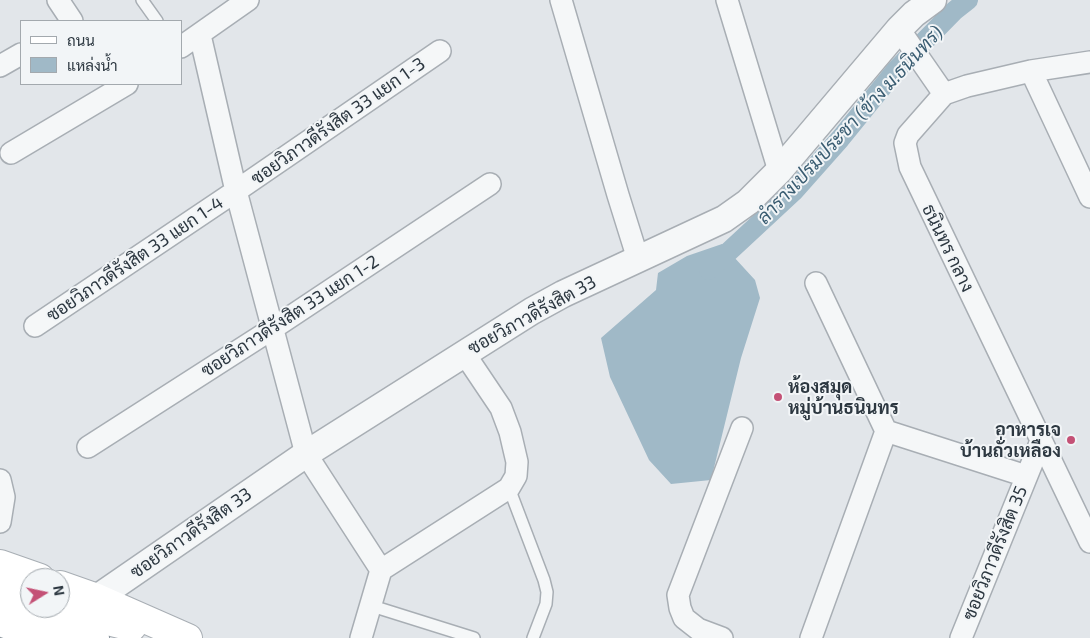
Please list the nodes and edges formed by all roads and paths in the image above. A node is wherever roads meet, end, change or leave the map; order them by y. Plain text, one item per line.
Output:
1 (58, 0) edge
2 (142, 0) edge
3 (248, 0) edge
4 (561, 0) edge
5 (727, 0) edge
6 (912, 16) edge
7 (71, 20) edge
8 (156, 20) edge
9 (200, 35) junction
10 (182, 46) edge
11 (440, 51) dead end
12 (20, 55) edge
13 (1090, 62) edge
14 (0, 66) edge
15 (1031, 71) junction
16 (119, 86) edge
17 (939, 87) junction
18 (11, 153) dead end
19 (779, 171) junction
20 (490, 184) dead end
21 (236, 192) junction
22 (1090, 197) edge
23 (638, 259) junction
24 (816, 283) dead end
25 (35, 326) dead end
26 (272, 329) junction
27 (464, 353) junction
28 (742, 428) dead end
29 (886, 432) junction
30 (1041, 441) junction
31 (88, 447) dead end
32 (306, 454) junction
33 (1026, 476) junction
34 (0, 480) edge
35 (509, 488) junction
36 (0, 522) edge
37 (1090, 542) edge
38 (0, 564) edge
39 (381, 570) junction
40 (20, 571) edge
41 (70, 589) edge
42 (0, 590) edge
43 (20, 597) edge
44 (97, 598) junction
45 (0, 605) edge
46 (372, 606) junction
47 (70, 607) edge
48 (70, 612) edge
49 (0, 622) edge
50 (46, 638) edge
51 (96, 638) edge
52 (187, 638) edge
53 (361, 638) edge
54 (474, 638) edge
55 (533, 638) edge
56 (722, 638) edge
57 (811, 638) edge
58 (961, 638) edge

1 - 7 street
2 - 8 lane
3 - 9 street
4 - 23 street
5 - 19 street
6 - 17 street
6 - 19 street, ซอยวิภาวดีรังสิต 33
9 - 10 street
9 - 21 street
11 - 21 street, ซอยวิภาวดีรังสิต 33 แยก 1-3
12 - 14 street
13 - 15 street, ธนินทร กลาง
15 - 17 street, ธนินทร กลาง
15 - 22 street
16 - 18 street
17 - 30 street, ธนินทร กลาง
19 - 23 street, ซอยวิภาวดีรังสิต 33
20 - 26 street, ซอยวิภาวดีรังสิต 33 แยก 1-2
21 - 25 street, ซอยวิภาวดีรังสิต 33 แยก 1-4
21 - 26 street
23 - 27 street, ซอยวิภาวดีรังสิต 33
24 - 29 street
26 - 31 street, ซอยวิภาวดีรังสิต 33 แยก 1-2
26 - 32 street
27 - 32 street, ซอยวิภาวดีรังสิต 33
27 - 35 street
28 - 56 street
29 - 33 street
29 - 57 street
30 - 33 street, ซอยวิภาวดีรังสิต 35
30 - 37 street, ธนินทร กลาง
32 - 39 street
32 - 44 street, ซอยวิภาวดีรังสิต 33
33 - 58 street, ซอยวิภาวดีรังสิต 35
34 - 36 street
35 - 39 street
35 - 55 lane
38 - 40 main road
39 - 46 street
41 - 44 main road
42 - 43 main road
44 - 47 main road
44 - 52 main road
45 - 51 main road
46 - 53 street
46 - 54 lane
48 - 52 main road
49 - 50 main road

